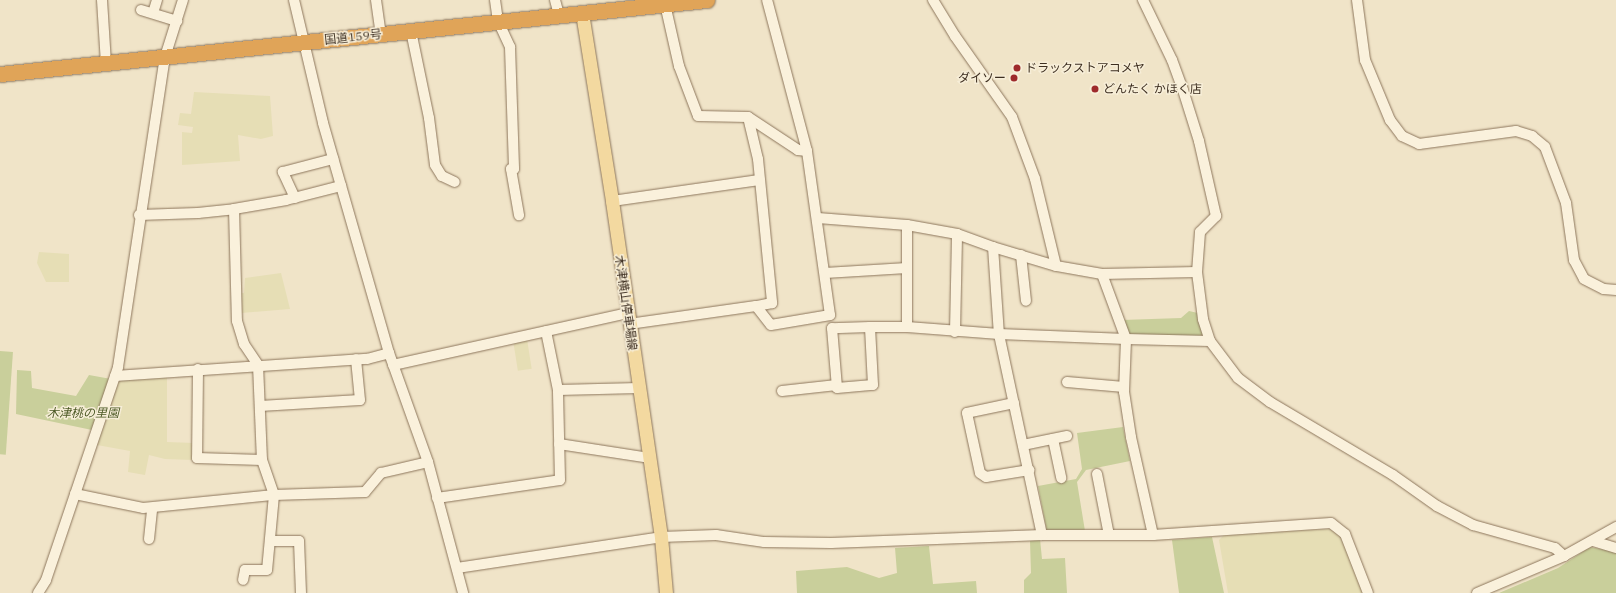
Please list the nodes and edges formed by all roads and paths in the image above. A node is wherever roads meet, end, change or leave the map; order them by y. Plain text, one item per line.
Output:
1 (102, 0) edge
2 (157, 0) edge
3 (183, 0) edge
4 (294, 0) edge
5 (376, 0) edge
6 (495, 0) edge
7 (555, 0) edge
8 (707, 0) edge
9 (767, 0) edge
10 (933, 0) edge
11 (1143, 0) edge
12 (1357, 0) edge
13 (666, 4) junction
14 (141, 10) dead end
15 (153, 13) junction
16 (582, 13) junction
17 (559, 15) junction
18 (176, 21) junction
19 (498, 21) junction
20 (411, 31) junction
21 (381, 34) junction
22 (303, 43) junction
23 (165, 57) junction
24 (106, 63) junction
25 (0, 74) edge
26 (748, 117) junction
27 (807, 151) junction
28 (333, 159) junction
29 (760, 180) junction
30 (455, 182) dead end
31 (341, 186) junction
32 (295, 198) junction
33 (612, 201) junction
34 (234, 209) junction
35 (139, 215) junction
36 (519, 215) dead end
37 (818, 218) junction
38 (907, 225) junction
39 (957, 234) junction
40 (993, 247) junction
41 (1021, 255) junction
42 (1056, 266) junction
43 (907, 268) junction
44 (1197, 272) junction
45 (824, 273) junction
46 (1102, 274) junction
47 (1616, 290) edge
48 (1026, 301) dead end
49 (756, 306) junction
50 (830, 315) junction
51 (628, 319) junction
52 (870, 327) junction
53 (907, 327) junction
54 (832, 328) junction
55 (546, 330) junction
56 (955, 332) junction
57 (999, 334) junction
58 (1126, 339) junction
59 (1210, 341) junction
60 (389, 353) junction
61 (356, 359) junction
62 (258, 365) junction
63 (393, 365) junction
64 (198, 370) junction
65 (115, 376) junction
66 (1067, 382) dead end
67 (837, 384) junction
68 (1124, 387) junction
69 (639, 388) junction
70 (558, 390) junction
71 (782, 391) dead end
72 (1014, 403) junction
73 (260, 406) junction
74 (1067, 436) dead end
75 (1053, 439) junction
76 (559, 444) junction
77 (1023, 445) junction
78 (649, 458) junction
79 (262, 460) junction
80 (428, 462) junction
81 (1029, 470) junction
82 (1097, 474) dead end
83 (1061, 478) dead end
84 (76, 494) junction
85 (274, 495) junction
86 (437, 498) junction
87 (148, 506) junction
88 (1616, 527) edge
89 (1042, 535) junction
90 (1108, 535) junction
91 (1153, 535) junction
92 (661, 537) junction
93 (149, 539) dead end
94 (270, 540) junction
95 (1593, 540) junction
96 (1616, 548) edge
97 (1564, 556) junction
98 (457, 568) junction
99 (243, 580) dead end
100 (38, 593) edge
101 (301, 593) edge
102 (463, 593) edge
103 (666, 593) edge
104 (1368, 593) edge
105 (1476, 593) edge

1 - 24 street
2 - 15 street
3 - 18 street
4 - 22 street
5 - 21 street
6 - 19 street
7 - 17 street
8 - 13 highway, 国道159号
9 - 27 street
10 - 42 street
11 - 44 street
12 - 47 street
13 - 16 highway, 国道159号
13 - 26 street
14 - 15 street
15 - 18 street
16 - 17 highway, 国道159号
16 - 33 main road, 木津横山停車場線
17 - 19 highway, 国道159号
18 - 23 street
19 - 20 highway, 国道159号
19 - 36 street
20 - 21 highway, 国道159号
20 - 30 street
21 - 22 highway, 国道159号
22 - 23 highway, 国道159号
22 - 28 street
23 - 24 highway, 国道159号
23 - 35 street
24 - 25 highway, 国道159号
26 - 27 street
26 - 29 street
27 - 37 street
28 - 31 street
28 - 32 street
29 - 33 street
29 - 49 street
31 - 32 street
31 - 60 street
32 - 34 street
33 - 51 main road, 木津横山停車場線
34 - 35 street
34 - 62 street
35 - 65 street
37 - 38 street
37 - 45 street
38 - 39 street
38 - 43 street
39 - 40 street
39 - 56 street
40 - 41 street
40 - 57 street
41 - 42 street
41 - 48 street
42 - 46 street
43 - 45 street
43 - 53 street
44 - 46 street
44 - 59 street
45 - 50 street
46 - 58 street
49 - 50 street
49 - 51 street
50 - 54 street
51 - 55 street
51 - 69 main road, 木津横山停車場線
52 - 53 street
52 - 54 street
52 - 67 street
53 - 56 street
54 - 67 street
55 - 63 street
55 - 70 street
56 - 57 street
57 - 58 street
57 - 72 street
58 - 59 street
58 - 68 street
59 - 97 street
60 - 61 street
60 - 63 street
61 - 62 street
61 - 73 street
62 - 64 street
62 - 73 street
63 - 80 street
64 - 65 street
64 - 79 street
65 - 84 street
66 - 68 street
67 - 71 street
68 - 91 street
69 - 70 street
69 - 78 main road, 木津横山停車場線
70 - 76 street
72 - 77 street
72 - 81 street
73 - 79 street
74 - 75 street
75 - 77 street
75 - 83 street
76 - 78 street
76 - 86 street
77 - 81 street
78 - 92 main road, 木津横山停車場線
79 - 85 street
80 - 85 street
80 - 86 street
81 - 89 street
82 - 90 street
84 - 87 street
84 - 100 street
85 - 87 street
85 - 94 street
86 - 98 street
87 - 93 street
88 - 95 street
89 - 90 street
89 - 92 street
90 - 91 street
91 - 104 street
92 - 98 street
92 - 103 main road, 木津横山停車場線
94 - 99 street
94 - 101 street
95 - 96 street
95 - 97 street
97 - 105 street
98 - 102 street

